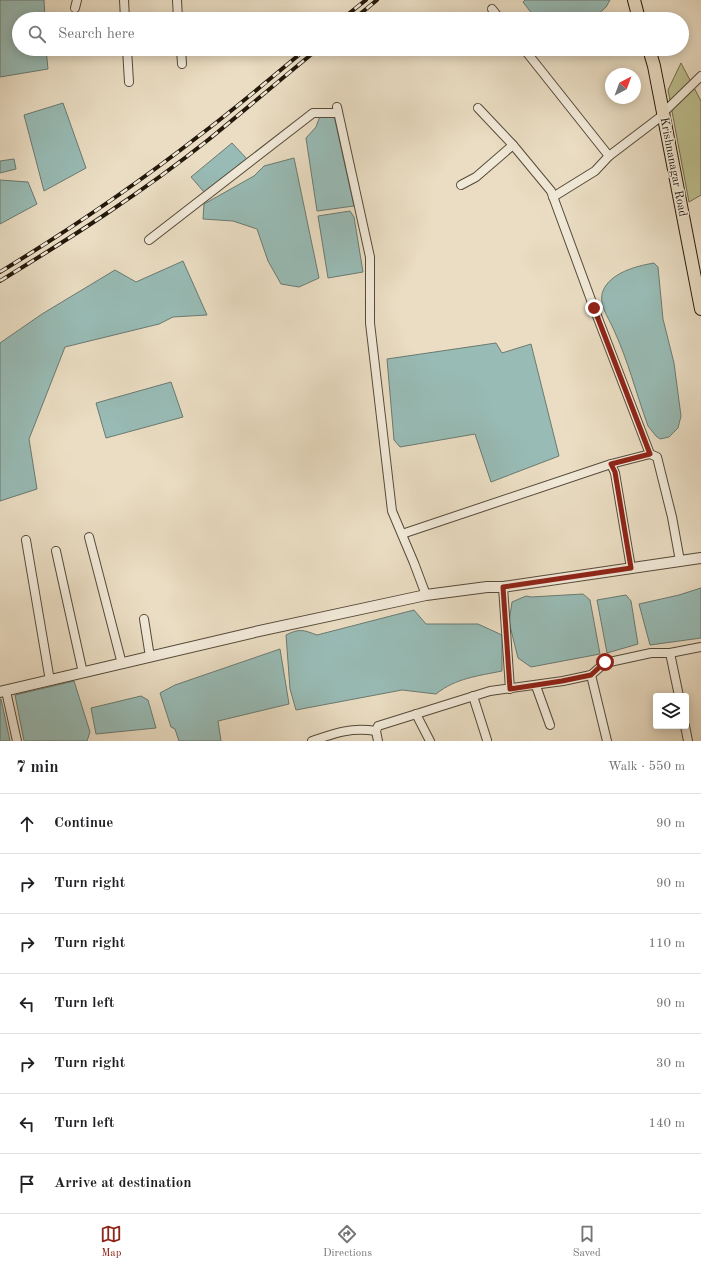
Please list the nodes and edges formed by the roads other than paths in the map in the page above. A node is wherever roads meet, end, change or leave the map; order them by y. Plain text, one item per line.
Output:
1 (124, 0) edge
2 (177, 0) edge
3 (634, 0) edge
4 (492, 9) dead end
5 (125, 12) edge
6 (178, 12) edge
7 (494, 12) edge
8 (637, 12) edge
9 (127, 56) edge
10 (181, 56) edge
11 (530, 56) edge
12 (650, 56) edge
13 (182, 64) dead end
14 (701, 76) edge
15 (129, 82) dead end
16 (478, 108) dead end
17 (663, 113) junction
18 (513, 145) junction
19 (609, 156) junction
20 (462, 185) dead end
21 (553, 197) junction
22 (149, 240) dead end
23 (701, 308) edge
24 (650, 454) junction
25 (611, 464) junction
26 (402, 534) junction
27 (89, 537) dead end
28 (26, 540) dead end
29 (56, 551) dead end
30 (701, 558) edge
31 (680, 561) junction
32 (631, 568) junction
33 (503, 587) junction
34 (426, 595) junction
35 (144, 619) dead end
36 (701, 647) edge
37 (670, 653) junction
38 (150, 657) junction
39 (122, 664) junction
40 (83, 673) junction
41 (591, 675) junction
42 (50, 680) junction
43 (536, 686) junction
44 (510, 689) junction
45 (3, 691) edge
46 (678, 693) edge
47 (473, 696) junction
48 (416, 714) junction
49 (550, 725) dead end
50 (686, 729) edge
51 (376, 731) junction
52 (487, 740) dead end
53 (17, 741) edge
54 (312, 741) edge
55 (378, 741) edge
56 (430, 741) edge
57 (607, 741) edge
58 (688, 741) edge

1 - 5 street
2 - 6 street
3 - 8 main road
4 - 7 street
9 - 15 street
10 - 13 street
11 - 19 street
12 - 17 main road, Krishnanagar Road
14 - 17 street
16 - 18 street
17 - 19 street
17 - 23 main road, Krishnanagar Road
18 - 20 street
18 - 21 street
19 - 21 street
21 - 24 street
22 - 26 street
24 - 25 street
24 - 31 street
25 - 26 street
25 - 32 street
26 - 34 street
27 - 39 street
28 - 42 street
29 - 40 street
30 - 31 street
31 - 32 street
32 - 33 street
33 - 34 street
33 - 44 street
34 - 38 street
35 - 38 street
36 - 37 street
37 - 41 street
37 - 46 street
38 - 39 street
39 - 40 street
40 - 42 street
41 - 43 street
41 - 57 street
42 - 45 street
43 - 44 street
43 - 49 street
44 - 47 street
45 - 53 street
47 - 48 street
47 - 52 street
48 - 51 street
48 - 56 street
50 - 58 street
51 - 54 street
51 - 55 street

